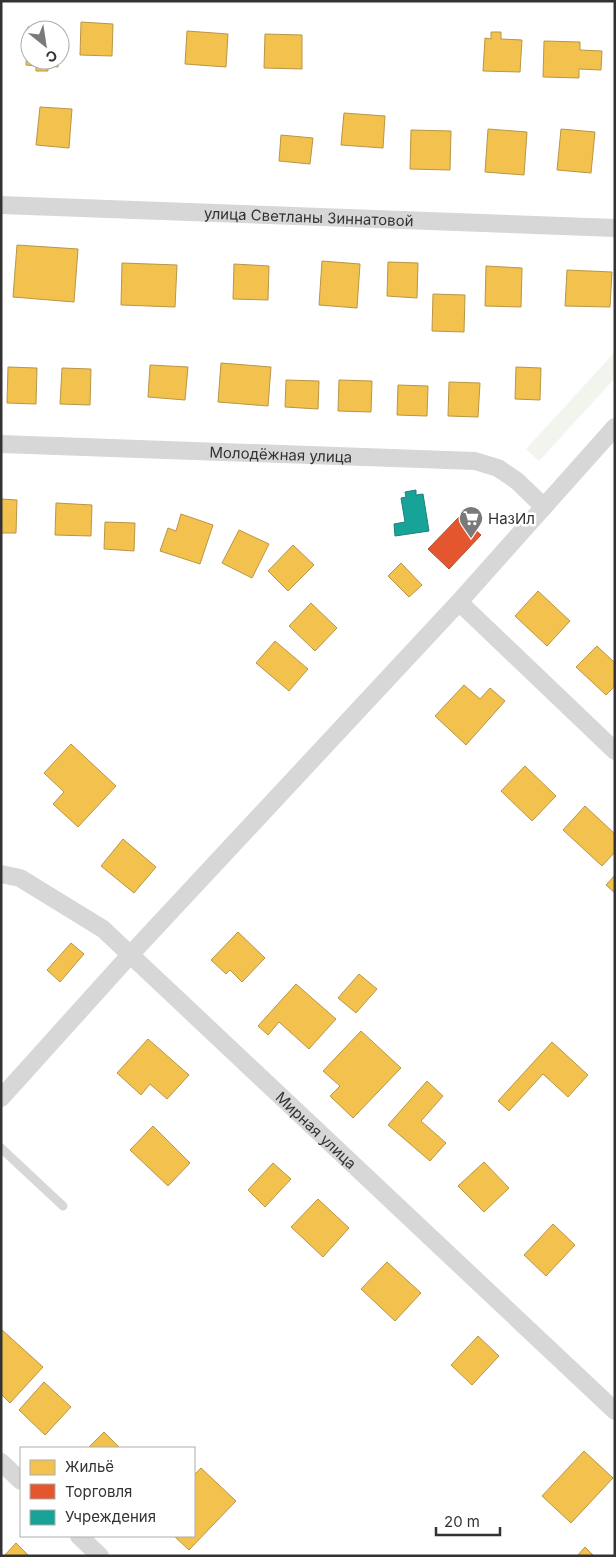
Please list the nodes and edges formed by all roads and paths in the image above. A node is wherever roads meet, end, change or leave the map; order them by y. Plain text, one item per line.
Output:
1 (1, 205) edge
2 (615, 228) edge
3 (615, 427) edge
4 (1, 444) edge
5 (544, 507) junction
6 (459, 602) junction
7 (615, 751) edge
8 (1, 874) edge
9 (130, 954) junction
10 (1, 1098) edge
11 (1, 1148) edge
12 (64, 1206) dead end
13 (615, 1412) edge
14 (1, 1462) edge
15 (20, 1480) edge
16 (80, 1537) edge
17 (100, 1556) edge

1 - 2 street, улица Светланы Зиннатовой
3 - 5 street
4 - 5 street, Молодёжная улица
5 - 6 street
6 - 7 street
6 - 9 street
8 - 9 street, Мирная улица
9 - 10 street
9 - 13 street, Мирная улица
11 - 12 lane
14 - 15 street
16 - 17 street

